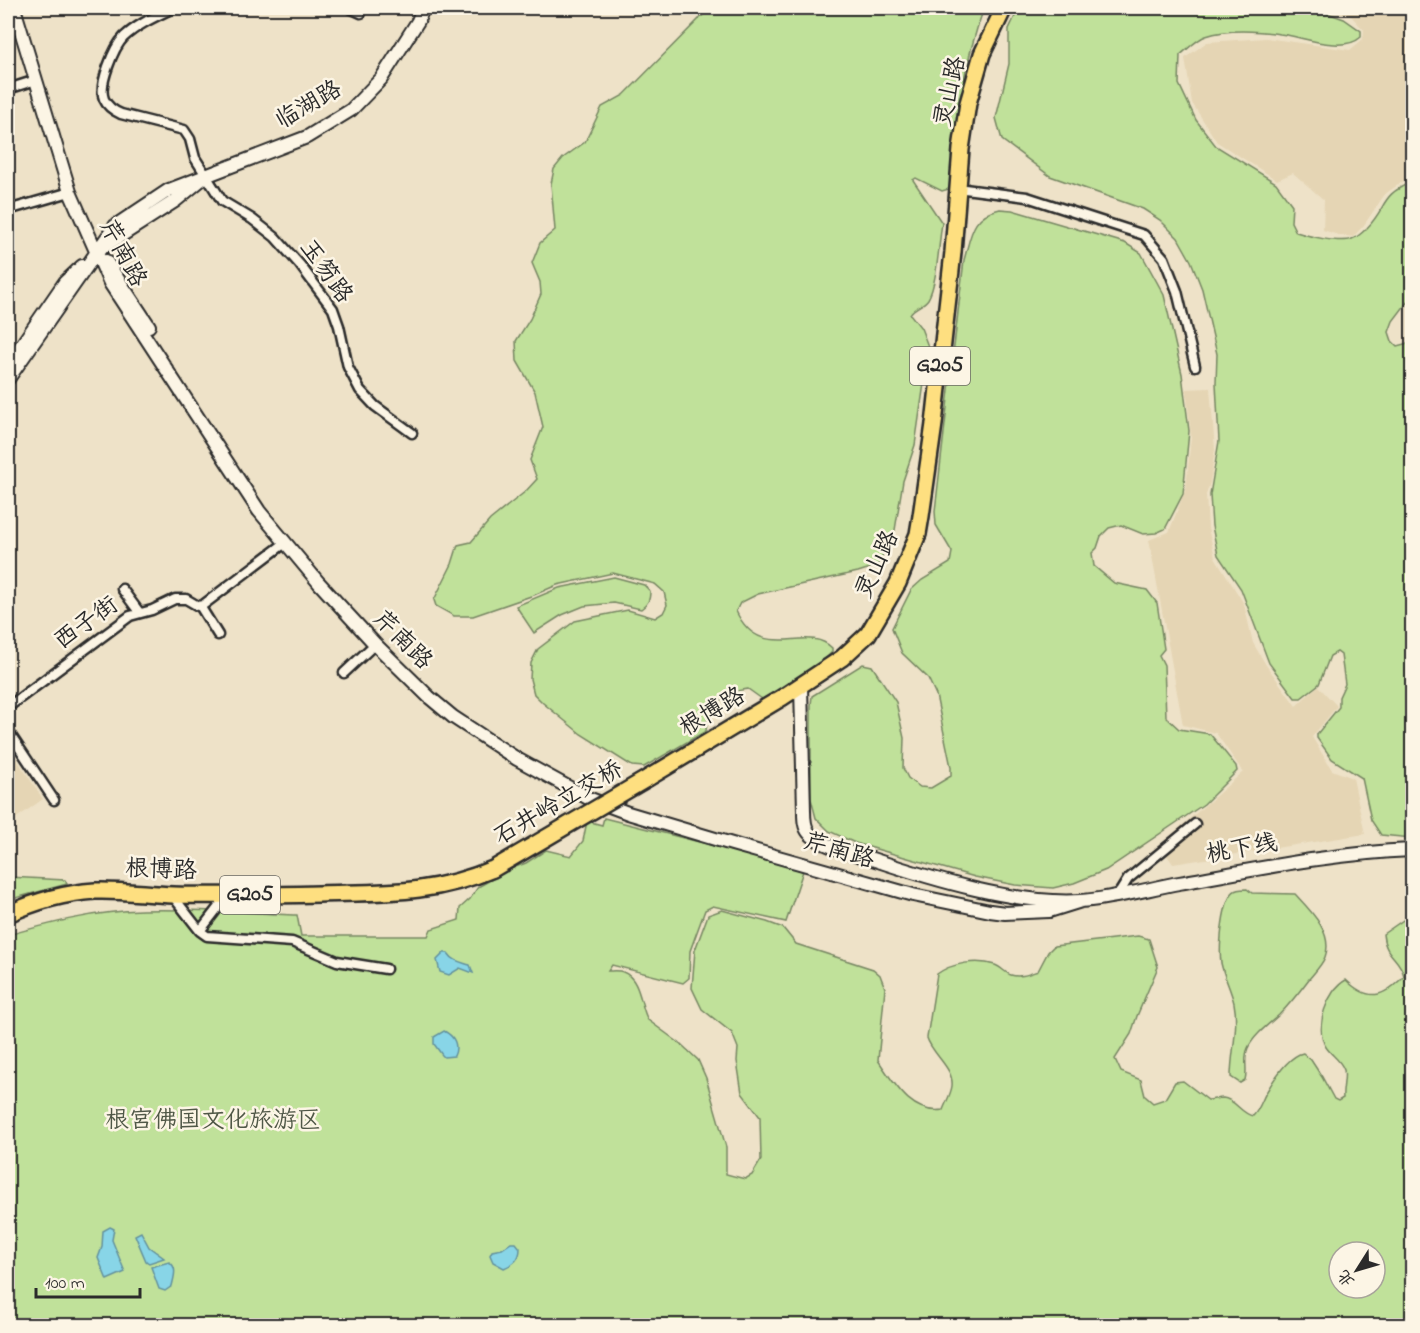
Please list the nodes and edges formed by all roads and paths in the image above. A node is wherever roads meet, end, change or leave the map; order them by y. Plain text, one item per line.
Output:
1 (14, 8) edge
2 (173, 8) edge
3 (350, 8) edge
4 (423, 8) edge
5 (1004, 8) edge
6 (361, 13) dead end
7 (36, 80) junction
8 (8, 89) edge
9 (206, 175) junction
10 (957, 188) junction
11 (70, 192) junction
12 (8, 210) edge
13 (97, 251) junction
14 (8, 365) edge
15 (1195, 366) dead end
16 (8, 379) edge
17 (412, 433) dead end
18 (285, 543) junction
19 (122, 589) dead end
20 (200, 606) junction
21 (139, 612) junction
22 (218, 635) dead end
23 (375, 644) junction
24 (344, 673) dead end
25 (801, 686) junction
26 (8, 707) edge
27 (8, 730) edge
28 (648, 778) joint
29 (54, 800) dead end
30 (1195, 824) dead end
31 (1413, 850) edge
32 (493, 869) joint
33 (172, 895) junction
34 (1118, 895) junction
35 (227, 896) junction
36 (1081, 901) junction
37 (8, 914) edge
38 (200, 931) junction
39 (386, 969) dead end

1 - 7 main road, 芹南路
2 - 9 street, 玉笏路
3 - 6 street
4 - 9 main road, 临湖路
5 - 10 highway, 灵山路 / G205
7 - 8 street
7 - 11 main road, 芹南路
9 - 13 main road, 临湖路
9 - 17 street, 玉笏路
10 - 15 street
10 - 25 highway, 灵山路 / G205
11 - 12 street
11 - 13 main road, 芹南路
13 - 14 main road
13 - 16 main road
13 - 18 main road, 芹南路
18 - 20 street
18 - 23 main road, 芹南路
19 - 21 street
20 - 21 street, 西子街
20 - 22 street
21 - 26 street, 西子街
23 - 24 street
23 - 36 main road, 芹南路
25 - 28 highway, 根博路 / G205
25 - 36 main road
27 - 29 street
28 - 32 highway, 石井岭立交桥 / G205, bridge
30 - 34 street
31 - 34 main road, 桃下线
32 - 35 highway, 根博路 / G205
33 - 35 highway, 根博路 / G205
33 - 37 highway, 根博路 / G205
33 - 38 street
34 - 36 main road, 桃下线
35 - 38 street
38 - 39 street

